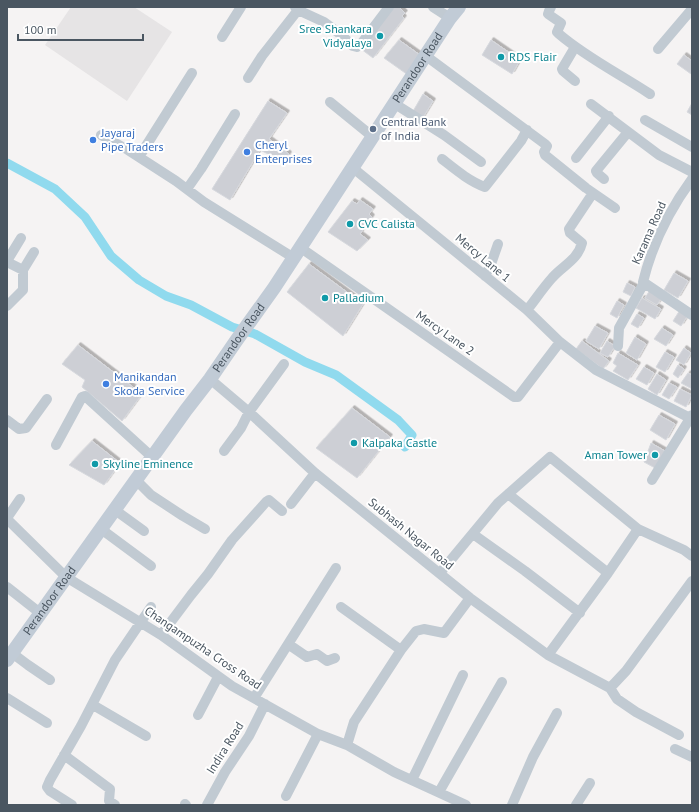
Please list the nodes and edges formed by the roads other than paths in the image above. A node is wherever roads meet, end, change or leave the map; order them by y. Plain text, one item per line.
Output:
1 (241, 7) edge
2 (388, 7) edge
3 (433, 7) edge
4 (459, 7) edge
5 (551, 7) edge
6 (297, 9) edge
7 (692, 9) edge
8 (450, 18) junction
9 (222, 37) dead end
10 (575, 47) junction
11 (658, 49) dead end
12 (426, 56) junction
13 (192, 73) dead end
14 (248, 78) dead end
15 (575, 81) dead end
16 (650, 94) dead end
17 (330, 102) dead end
18 (394, 104) junction
19 (591, 104) dead end
20 (235, 114) dead end
21 (609, 116) junction
22 (645, 120) dead end
23 (526, 130) junction
24 (628, 132) junction
25 (101, 135) dead end
26 (372, 138) junction
27 (692, 147) edge
28 (139, 157) junction
29 (576, 158) dead end
30 (442, 159) dead end
31 (480, 162) dead end
32 (353, 168) junction
33 (692, 172) edge
34 (604, 179) dead end
35 (692, 179) edge
36 (187, 189) junction
37 (593, 193) junction
38 (615, 208) dead end
39 (21, 238) dead end
40 (498, 244) dead end
41 (34, 252) dead end
42 (298, 253) junction
43 (7, 261) edge
44 (23, 270) junction
45 (485, 276) junction
46 (644, 283) junction
47 (7, 306) edge
48 (527, 310) junction
49 (692, 315) edge
50 (560, 342) junction
51 (618, 346) dead end
52 (284, 364) dead end
53 (210, 379) junction
54 (47, 399) dead end
55 (249, 412) junction
56 (691, 417) edge
57 (7, 420) edge
58 (56, 445) dead end
59 (224, 451) dead end
60 (152, 457) junction
61 (315, 473) junction
62 (136, 480) junction
63 (652, 480) dead end
64 (508, 494) junction
65 (20, 498) dead end
66 (291, 504) dead end
67 (115, 510) junction
68 (282, 511) dead end
69 (7, 518) edge
70 (102, 529) junction
71 (205, 529) dead end
72 (638, 529) junction
73 (144, 531) dead end
74 (473, 534) junction
75 (692, 556) edge
76 (151, 566) dead end
77 (336, 568) dead end
78 (440, 573) junction
79 (608, 573) junction
80 (66, 576) junction
81 (692, 581) edge
82 (7, 587) edge
83 (470, 598) junction
84 (151, 607) dead end
85 (341, 607) dead end
86 (40, 613) junction
87 (580, 613) junction
88 (141, 622) junction
89 (161, 635) junction
90 (288, 644) junction
91 (401, 650) junction
92 (548, 655) junction
93 (9, 656) edge
94 (335, 658) dead end
95 (462, 675) dead end
96 (218, 677) junction
97 (50, 680) dead end
98 (502, 682) dead end
99 (610, 688) junction
100 (7, 698) edge
101 (254, 698) junction
102 (93, 704) junction
103 (265, 704) junction
104 (557, 713) dead end
105 (198, 715) dead end
106 (47, 723) dead end
107 (318, 734) junction
108 (146, 736) dead end
109 (679, 736) dead end
110 (347, 745) junction
111 (675, 750) dead end
112 (64, 755) junction
113 (692, 757) edge
114 (412, 780) junction
115 (590, 783) dead end
116 (439, 792) junction
117 (286, 796) dead end
118 (72, 805) edge
119 (115, 805) edge
120 (207, 805) edge
121 (466, 805) edge
122 (512, 805) edge
123 (576, 805) edge

1 - 9 street
2 - 6 street
3 - 8 street
4 - 8 main road, Perandoor Road
5 - 10 street
6 - 14 street
7 - 11 street
8 - 12 main road, Perandoor Road
10 - 15 street
10 - 16 street
12 - 18 main road, Perandoor Road
12 - 23 street
13 - 28 street
17 - 26 street
18 - 26 main road, Perandoor Road
18 - 31 street
19 - 21 street
20 - 36 street
21 - 24 street
21 - 29 street
22 - 27 street
23 - 30 street
23 - 37 street
24 - 33 street
24 - 34 street
25 - 28 street
26 - 32 main road, Perandoor Road
28 - 36 street
32 - 42 main road, Perandoor Road
32 - 45 street, Mercy Lane 1
35 - 46 street, Karama Road
36 - 42 street
37 - 38 street
37 - 48 street
39 - 43 street
40 - 45 street
41 - 44 street
42 - 50 street, Mercy Lane 2
42 - 53 main road, Perandoor Road
43 - 44 street
44 - 47 street
45 - 48 street, Mercy Lane 1
46 - 49 street, Karama Road
46 - 51 street
48 - 50 street, Mercy Lane 1
50 - 56 street, Mercy Lane 1
52 - 55 street
53 - 55 street, Subhash Nagar Road
53 - 60 main road, Perandoor Road
54 - 57 street
55 - 59 street
55 - 61 street, Subhash Nagar Road
56 - 63 street
58 - 60 street
60 - 62 main road, Perandoor Road
61 - 66 street
61 - 78 street, Subhash Nagar Road
62 - 67 main road, Perandoor Road
62 - 71 street
64 - 72 street
64 - 74 street
64 - 79 street
65 - 69 street, Changampuzha Cross Road
67 - 70 main road, Perandoor Road
67 - 73 street
68 - 89 street
69 - 80 street, Changampuzha Cross Road
70 - 76 street
70 - 80 main road, Perandoor Road
72 - 75 street
72 - 79 street
74 - 78 street
74 - 87 street
77 - 90 street
78 - 83 street, Subhash Nagar Road
79 - 87 street
80 - 86 main road, Perandoor Road
80 - 88 street, Changampuzha Cross Road
81 - 99 street
82 - 86 street
83 - 91 street
83 - 92 street, Subhash Nagar Road
84 - 88 street
85 - 91 street
86 - 93 main road, Perandoor Road
87 - 92 street
88 - 89 street, Changampuzha Cross Road
88 - 102 street
89 - 96 street, Changampuzha Cross Road
90 - 94 street
90 - 101 street
91 - 110 street
92 - 99 street, Subhash Nagar Road
93 - 97 street
95 - 114 street
96 - 101 street, Changampuzha Cross Road
96 - 105 street
98 - 116 street
99 - 109 street
100 - 106 street
101 - 103 street, Changampuzha Cross Road
102 - 108 street
102 - 112 street
103 - 107 street, Changampuzha Cross Road
103 - 120 street, Indira Road
104 - 122 street
107 - 110 street, Changampuzha Cross Road
107 - 117 street
110 - 114 street, Changampuzha Cross Road
111 - 113 street
112 - 118 street
112 - 119 street
114 - 116 street, Changampuzha Cross Road
115 - 123 street
116 - 121 street, Changampuzha Cross Road

